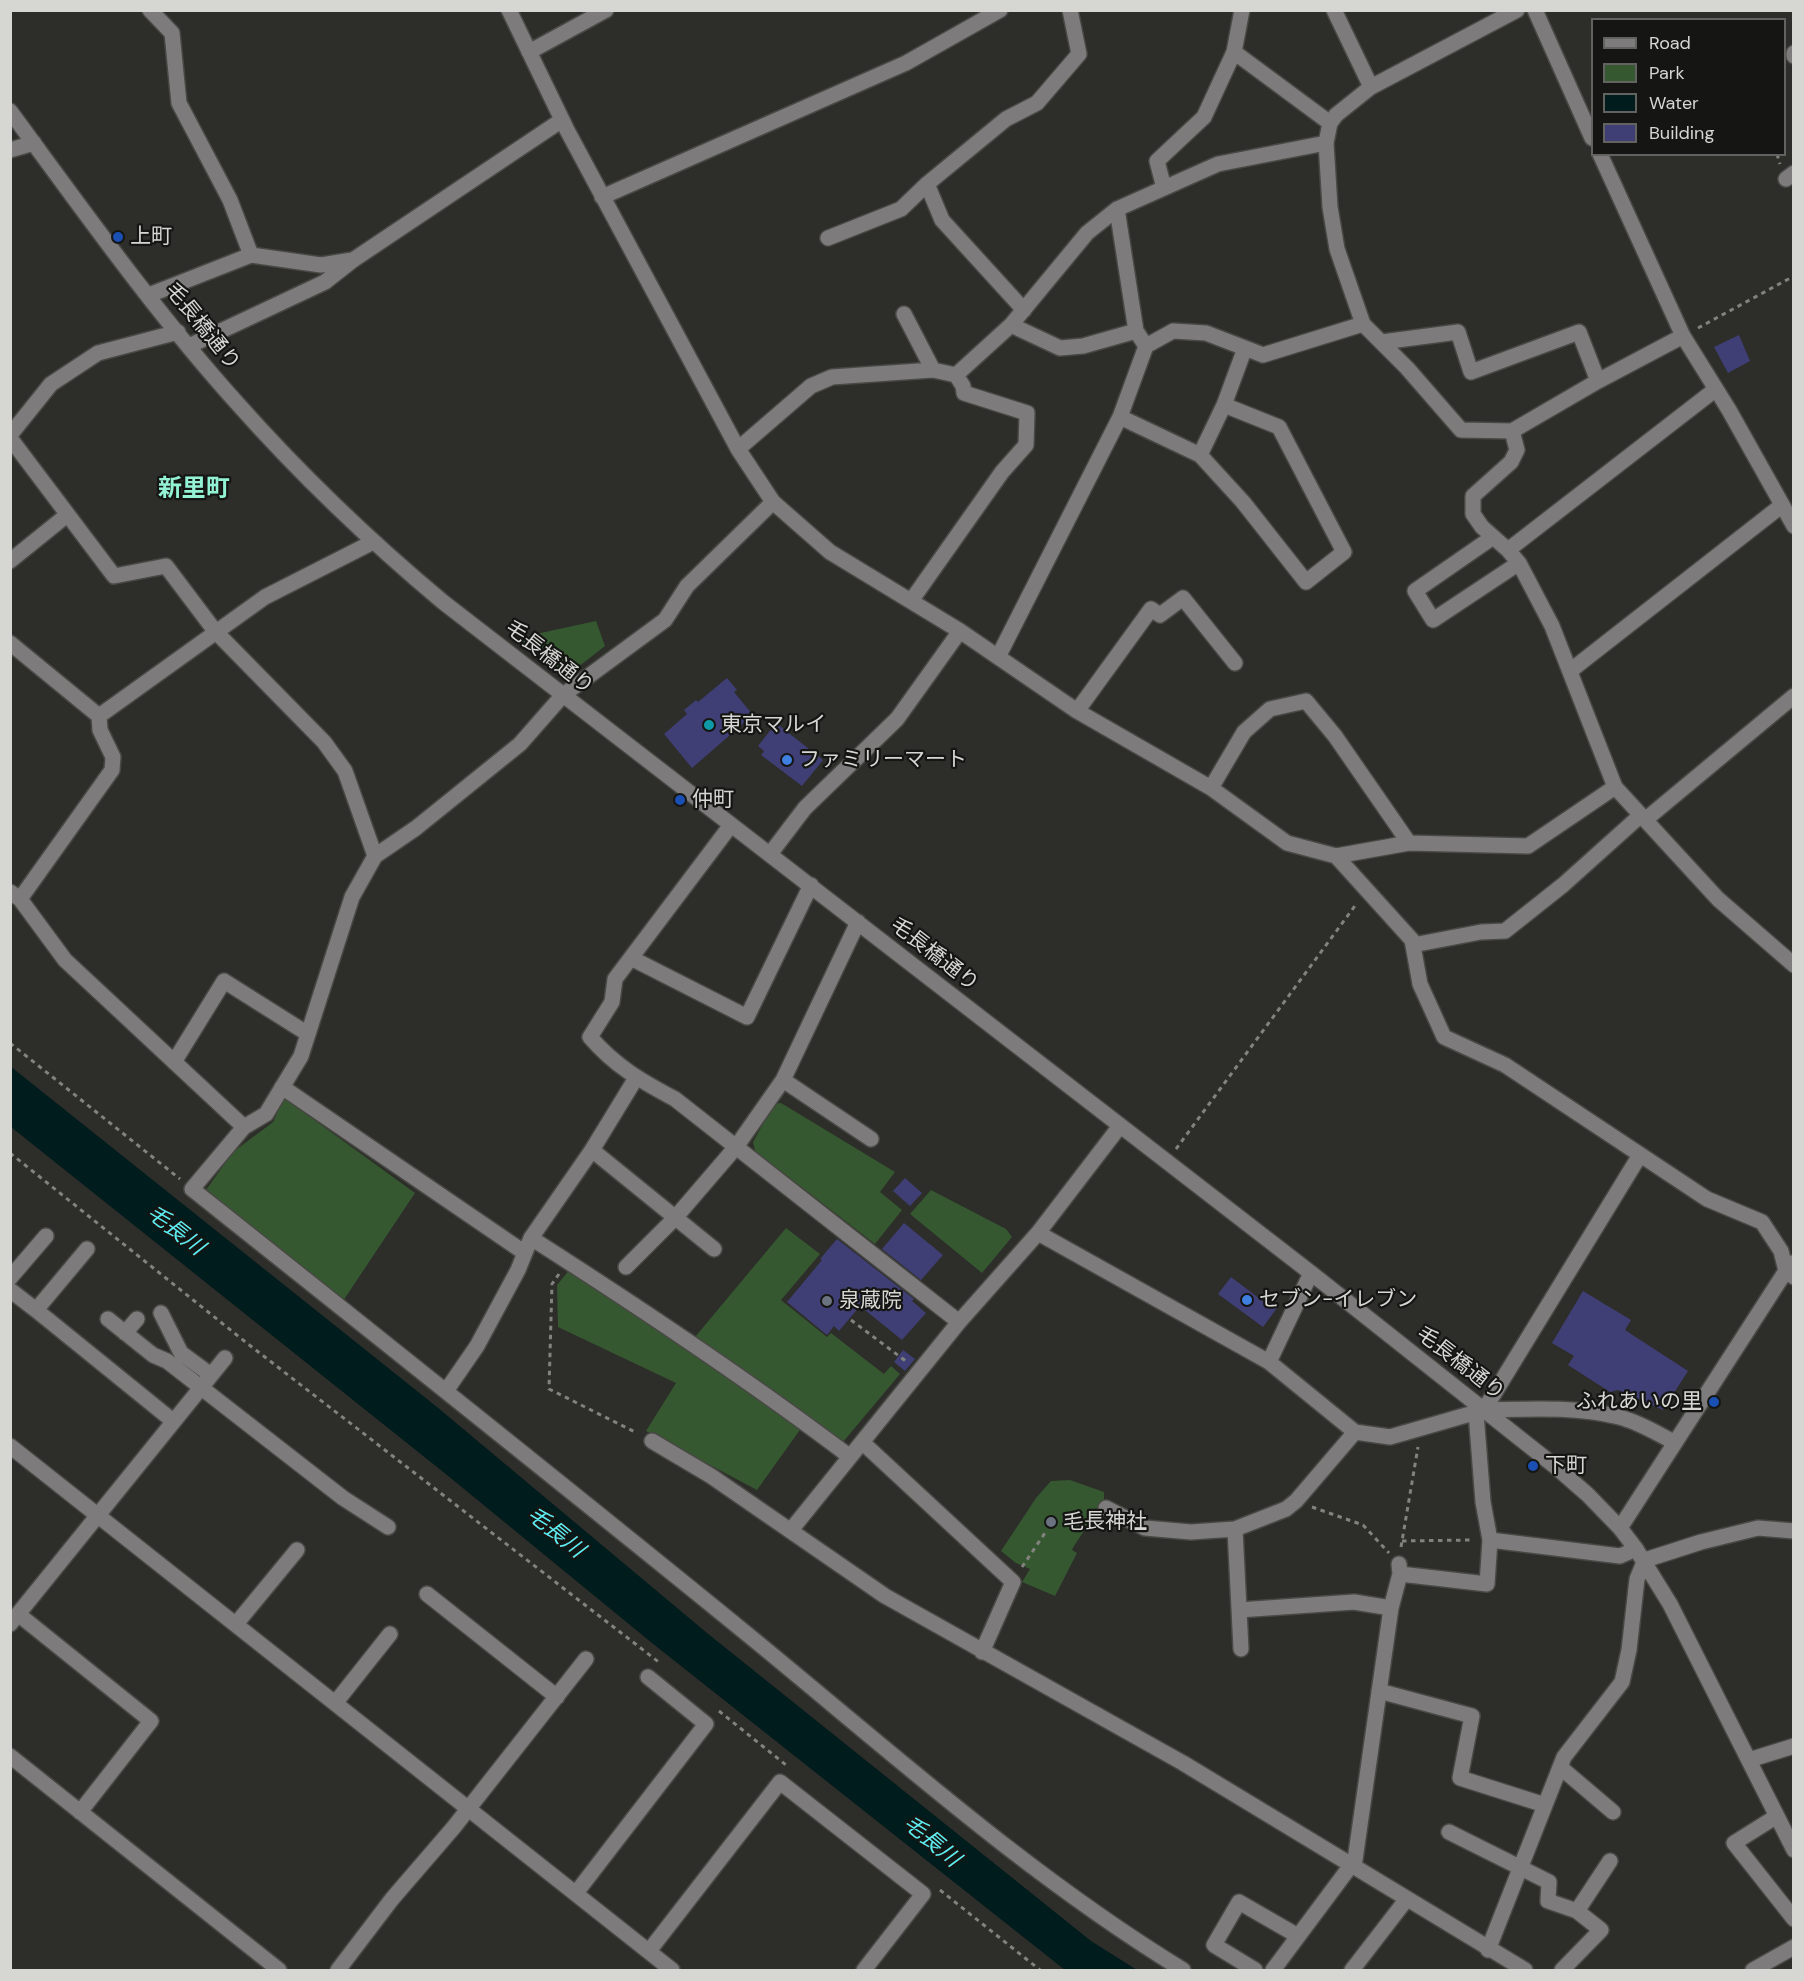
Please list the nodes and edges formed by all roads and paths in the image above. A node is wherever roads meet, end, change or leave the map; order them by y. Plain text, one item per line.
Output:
1 (150, 10) edge
2 (509, 10) edge
3 (606, 10) edge
4 (1000, 10) edge
5 (1070, 10) edge
6 (1242, 10) edge
7 (1334, 10) edge
8 (1517, 10) edge
9 (1535, 10) edge
10 (529, 52) junction
11 (1234, 52) junction
12 (1371, 87) junction
13 (10, 111) edge
14 (562, 120) junction
15 (1330, 123) junction
16 (1591, 134) edge
17 (33, 143) junction
18 (1326, 143) junction
19 (10, 150) edge
20 (1601, 156) edge
21 (927, 184) junction
22 (1164, 188) junction
23 (602, 196) junction
24 (1117, 209) junction
25 (828, 238) dead end
26 (251, 255) junction
27 (353, 260) junction
28 (1794, 276) edge
29 (148, 295) junction
30 (1024, 310) junction
31 (904, 314) dead end
32 (1363, 324) junction
33 (1011, 325) junction
34 (1136, 331) junction
35 (178, 332) junction
36 (1683, 336) junction
37 (1382, 342) junction
38 (189, 346) junction
39 (1146, 346) junction
40 (1245, 348) junction
41 (933, 370) junction
42 (956, 375) junction
43 (1598, 381) junction
44 (1716, 389) junction
45 (1224, 405) junction
46 (1120, 417) junction
47 (1512, 431) junction
48 (10, 437) edge
49 (738, 449) junction
50 (1200, 455) junction
51 (772, 502) junction
52 (1781, 506) junction
53 (67, 515) junction
54 (1794, 526) edge
55 (1493, 537) junction
56 (373, 542) junction
57 (1508, 550) junction
58 (10, 561) edge
59 (1519, 563) junction
60 (911, 601) junction
61 (215, 631) junction
62 (960, 631) junction
63 (10, 643) edge
64 (998, 657) junction
65 (1235, 663) dead end
66 (1569, 670) junction
67 (563, 695) junction
68 (1794, 696) edge
69 (1077, 711) junction
70 (99, 716) junction
71 (1615, 787) junction
72 (1211, 788) junction
73 (1643, 817) junction
74 (731, 825) junction
75 (1409, 843) junction
76 (770, 854) junction
77 (375, 856) junction
78 (1336, 856) junction
79 (811, 885) junction
80 (1367, 890) junction
81 (15, 895) edge
82 (858, 922) junction
83 (1413, 945) junction
84 (631, 958) junction
85 (1794, 965) edge
86 (308, 1034) junction
87 (10, 1043) edge
88 (174, 1062) junction
89 (636, 1078) junction
90 (783, 1080) junction
91 (282, 1087) junction
92 (1120, 1126) junction
93 (244, 1127) junction
94 (872, 1139) dead end
95 (736, 1147) junction
96 (592, 1150) junction
97 (10, 1152) edge
98 (1640, 1155) junction
99 (1166, 1162) junction
100 (192, 1189) junction
101 (675, 1218) junction
102 (1038, 1233) junction
103 (46, 1236) dead end
104 (531, 1238) junction
105 (87, 1249) dead end
106 (714, 1250) dead end
107 (525, 1253) junction
108 (567, 1262) junction
109 (626, 1268) dead end
110 (1791, 1269) edge
111 (1311, 1273) junction
112 (10, 1278) edge
113 (10, 1290) edge
114 (36, 1310) junction
115 (161, 1313) dead end
116 (108, 1319) dead end
117 (137, 1319) dead end
118 (851, 1320) dead end
119 (959, 1322) junction
120 (125, 1333) junction
121 (225, 1358) dead end
122 (1269, 1362) junction
123 (913, 1366) dead end
124 (211, 1375) junction
125 (200, 1388) junction
126 (446, 1391) junction
127 (1480, 1412) junction
128 (172, 1421) junction
129 (1421, 1430) junction
130 (1355, 1432) junction
131 (652, 1441) joint
132 (862, 1442) junction
133 (1674, 1442) junction
134 (10, 1446) edge
135 (849, 1456) junction
136 (1296, 1502) junction
137 (1106, 1508) dead end
138 (98, 1516) junction
139 (388, 1527) dead end
140 (1620, 1528) junction
141 (1235, 1529) junction
142 (791, 1530) junction
143 (1794, 1531) edge
144 (1045, 1533) dead end
145 (1490, 1540) junction
146 (1402, 1541) junction
147 (297, 1550) dead end
148 (1640, 1555) junction
149 (1020, 1569) dead end
150 (1400, 1569) junction
151 (427, 1594) dead end
152 (1391, 1608) junction
153 (1239, 1610) junction
154 (14, 1619) edge
155 (236, 1624) junction
156 (390, 1634) dead end
157 (1241, 1649) dead end
158 (982, 1652) junction
159 (586, 1659) dead end
160 (663, 1666) dead end
161 (648, 1677) dead end
162 (1379, 1691) junction
163 (557, 1697) junction
164 (336, 1702) junction
165 (718, 1710) dead end
166 (1794, 1746) edge
167 (10, 1756) edge
168 (1749, 1760) junction
169 (1560, 1767) junction
170 (791, 1770) dead end
171 (1545, 1804) junction
172 (468, 1808) junction
173 (80, 1812) junction
174 (1613, 1812) dead end
175 (1777, 1816) junction
176 (1449, 1832) dead end
177 (1793, 1847) edge
178 (1610, 1861) dead end
179 (1351, 1866) junction
180 (1521, 1866) junction
181 (930, 1891) junction
182 (576, 1893) junction
183 (1407, 1900) junction
184 (1577, 1911) junction
185 (1794, 1919) edge
186 (1298, 1936) junction
187 (1794, 1947) edge
188 (1488, 1950) junction
189 (648, 1951) junction
190 (279, 1971) edge
191 (338, 1971) edge
192 (672, 1971) edge
193 (864, 1971) edge
194 (1040, 1971) edge
195 (1183, 1971) edge
196 (1255, 1971) edge
197 (1273, 1971) edge
198 (1352, 1971) edge
199 (1525, 1971) edge
200 (1562, 1971) edge
201 (1753, 1971) edge

1 - 26 street
2 - 10 street
3 - 10 street
4 - 23 street
5 - 21 street
6 - 11 street
7 - 12 street
8 - 12 street
9 - 16 street
10 - 14 street
11 - 15 street
11 - 22 street
12 - 15 street
13 - 17 street, 毛長橋通り
14 - 23 street
14 - 27 street
15 - 18 street
17 - 19 street
17 - 29 street, 毛長橋通り
18 - 22 street
18 - 32 street
20 - 36 street
21 - 25 street
21 - 30 street
22 - 24 street
23 - 49 street
24 - 30 street
24 - 34 street
26 - 27 street
26 - 29 street
27 - 38 street
28 - 36 path
29 - 35 street, 毛長橋通り
30 - 33 street
31 - 41 street
32 - 37 street
32 - 40 street
33 - 34 street
33 - 42 street
34 - 39 street
35 - 38 street, 毛長橋通り
35 - 48 street
36 - 43 street
36 - 44 street
37 - 43 street
37 - 47 street
38 - 56 street, 毛長橋通り
39 - 40 street
39 - 46 street
40 - 45 street
41 - 42 street
41 - 49 street
42 - 60 street
43 - 47 street
44 - 52 street
44 - 57 street
45 - 50 street
45 - 50 street
46 - 50 street
46 - 64 street
47 - 55 street
48 - 53 street
49 - 51 street
51 - 60 street
51 - 67 street
52 - 54 street
52 - 66 street
53 - 58 street
53 - 61 street
55 - 57 street
55 - 59 street
56 - 61 street
56 - 67 street, 毛長橋通り
57 - 59 street
59 - 66 street
60 - 62 street
61 - 70 street
61 - 77 street
62 - 64 street
62 - 76 street
63 - 70 street
64 - 69 street
65 - 69 street
66 - 71 street
67 - 74 street, 毛長橋通り
67 - 77 street
68 - 73 street
69 - 72 street
70 - 81 street
71 - 73 street
71 - 75 street
72 - 75 street
72 - 78 street
73 - 83 street
73 - 85 street
74 - 76 street, 毛長橋通り
74 - 84 street
75 - 78 street
76 - 79 street, 毛長橋通り
77 - 86 street
78 - 80 street
79 - 82 street, 毛長橋通り
79 - 84 street
80 - 83 street
80 - 99 path
81 - 88 street
82 - 90 street
82 - 92 street, 毛長橋通り
83 - 98 street
84 - 89 street
86 - 88 street
86 - 91 street
87 - 100 path
88 - 93 street
89 - 95 street
89 - 96 street
90 - 94 street
90 - 95 street
91 - 93 street
91 - 107 street
92 - 99 street, 毛長橋通り
92 - 102 street
93 - 100 street
95 - 101 street
95 - 119 street
96 - 101 street
96 - 104 street
97 - 160 path
98 - 110 street
98 - 127 street
99 - 111 street, 毛長橋通り
100 - 126 street
101 - 106 street
101 - 109 street
102 - 119 street
102 - 122 street
103 - 112 street
104 - 107 street
104 - 108 street
105 - 114 street
107 - 126 street
108 - 131 path
108 - 135 street
110 - 133 street
111 - 122 street
111 - 127 street, 毛長橋通り
113 - 114 street
114 - 128 street
115 - 124 street
116 - 120 street
117 - 120 street
118 - 123 path
119 - 132 street
120 - 125 street
121 - 124 street
122 - 130 street
124 - 125 street
125 - 128 street
125 - 139 street
126 - 195 street
127 - 129 street
127 - 133 street
127 - 140 street, 毛長橋通り
127 - 145 street
128 - 138 street
129 - 130 street
129 - 146 path
130 - 136 street
131 - 142 street
132 - 135 street
132 - 158 street
133 - 140 street
134 - 138 street
135 - 142 street
136 - 141 street
136 - 150 path
137 - 141 street
138 - 154 street
138 - 155 street
140 - 148 street, 毛長橋通り
141 - 153 street
142 - 158 street
143 - 148 street
144 - 149 path
145 - 146 path
145 - 148 street
145 - 150 street
146 - 150 path
147 - 155 street
148 - 168 street, 毛長橋通り
148 - 169 street
150 - 152 street
151 - 163 street
152 - 153 street
152 - 162 street
153 - 157 street
154 - 173 street
155 - 164 street
156 - 164 street
158 - 179 street
159 - 163 street
161 - 182 street
162 - 171 street
162 - 179 street
163 - 172 street
164 - 172 street
165 - 170 path
166 - 168 street
167 - 173 street
168 - 175 street, 毛長橋通り
169 - 171 street
169 - 174 street
171 - 180 street
172 - 182 street
172 - 191 street
173 - 190 street
175 - 177 street, 毛長橋通り
175 - 185 street
176 - 180 street
178 - 184 street
179 - 183 street
179 - 186 street
180 - 184 street
180 - 188 street
181 - 189 street
181 - 193 street
181 - 194 path
182 - 189 street
183 - 188 street
183 - 198 street
184 - 200 street
186 - 196 street
186 - 197 street
187 - 201 street
188 - 199 street
189 - 192 street

